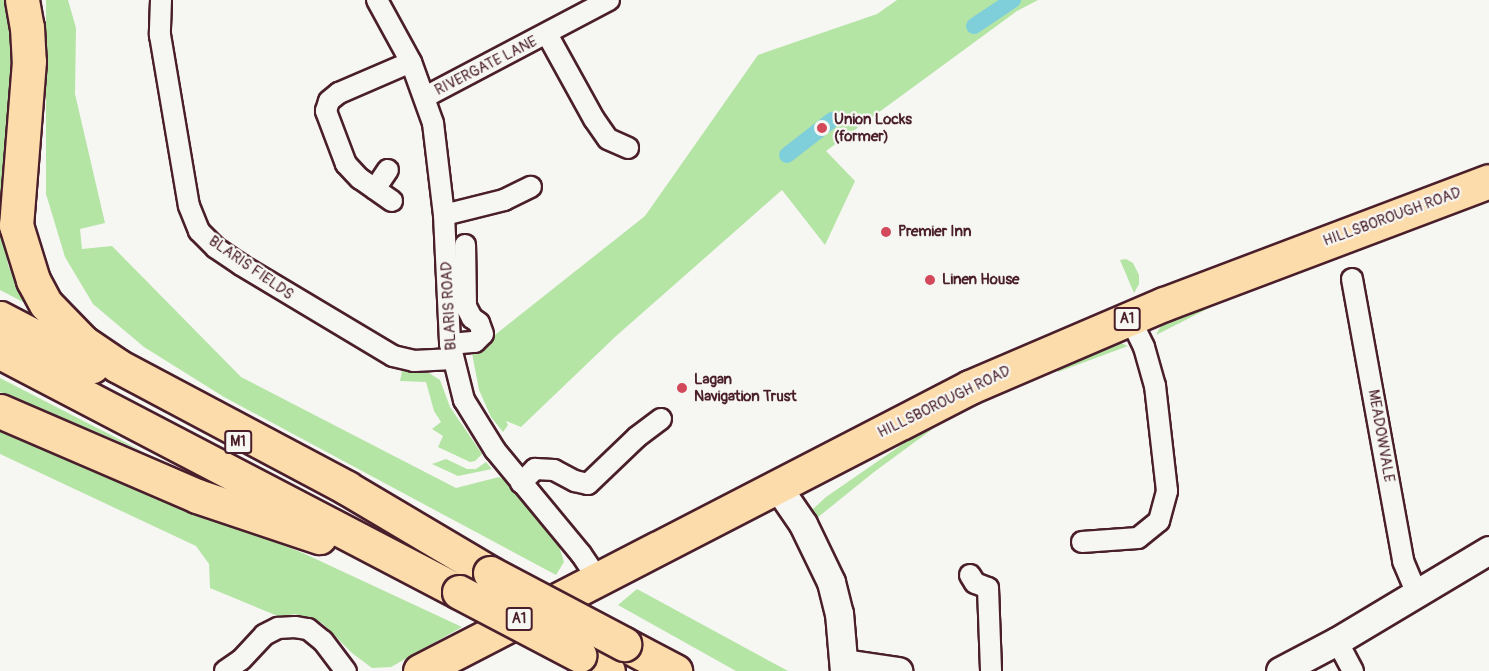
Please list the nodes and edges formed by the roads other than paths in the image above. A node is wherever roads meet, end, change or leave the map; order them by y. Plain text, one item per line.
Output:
1 (22, 0) edge
2 (161, 0) edge
3 (377, 0) edge
4 (609, 0) edge
5 (548, 34) junction
6 (411, 62) junction
7 (425, 97) junction
8 (628, 148) dead end
9 (388, 170) dead end
10 (1489, 181) edge
11 (531, 187) dead end
12 (375, 189) junction
13 (392, 201) dead end
14 (444, 215) junction
15 (465, 245) dead end
16 (1352, 279) dead end
17 (0, 318) edge
18 (1130, 318) junction
19 (452, 351) junction
20 (0, 352) edge
21 (0, 411) edge
22 (661, 419) dead end
23 (521, 483) junction
24 (777, 486) junction
25 (1082, 542) dead end
26 (1489, 550) edge
27 (402, 564) junction
28 (970, 575) dead end
29 (475, 577) junction
30 (597, 578) junction
31 (1416, 591) junction
32 (1337, 641) junction
33 (616, 657) edge
34 (844, 667) edge
35 (225, 671) edge
36 (346, 671) edge
37 (420, 671) edge
38 (675, 671) edge
39 (898, 671) edge
40 (991, 671) edge
41 (1280, 671) edge
42 (1353, 671) edge

1 - 29 highway
2 - 19 street, BLARIS FIELDS
3 - 6 street, BLARIS ROAD
4 - 5 street, RIVERGATE LANE
5 - 7 street, RIVERGATE LANE
5 - 8 street, RIVERGATE LANE
6 - 7 street, BLARIS ROAD
6 - 12 street
7 - 14 street, BLARIS ROAD
9 - 12 street
10 - 18 highway, HILLSBOROUGH ROAD / A1
11 - 14 street
12 - 13 street
14 - 19 street, BLARIS ROAD
15 - 19 street, BLARIS FIELDS
16 - 31 street, MEADOWVALE
17 - 29 highway, M1
18 - 24 highway, HILLSBOROUGH ROAD / A1
18 - 25 street
19 - 23 street, BLARIS ROAD
20 - 27 highway, M1
21 - 27 highway
22 - 23 street
23 - 30 street, BLARIS ROAD
24 - 30 highway, HILLSBOROUGH ROAD / A1
24 - 34 street
26 - 31 street
27 - 29 highway, M1
28 - 40 street
29 - 33 highway, M1, bridge
29 - 33 highway, M1, bridge
30 - 37 highway, HILLSBOROUGH ROAD / A1
31 - 32 street
32 - 41 street
32 - 42 street
33 - 38 highway, M1
34 - 39 street
35 - 36 street

